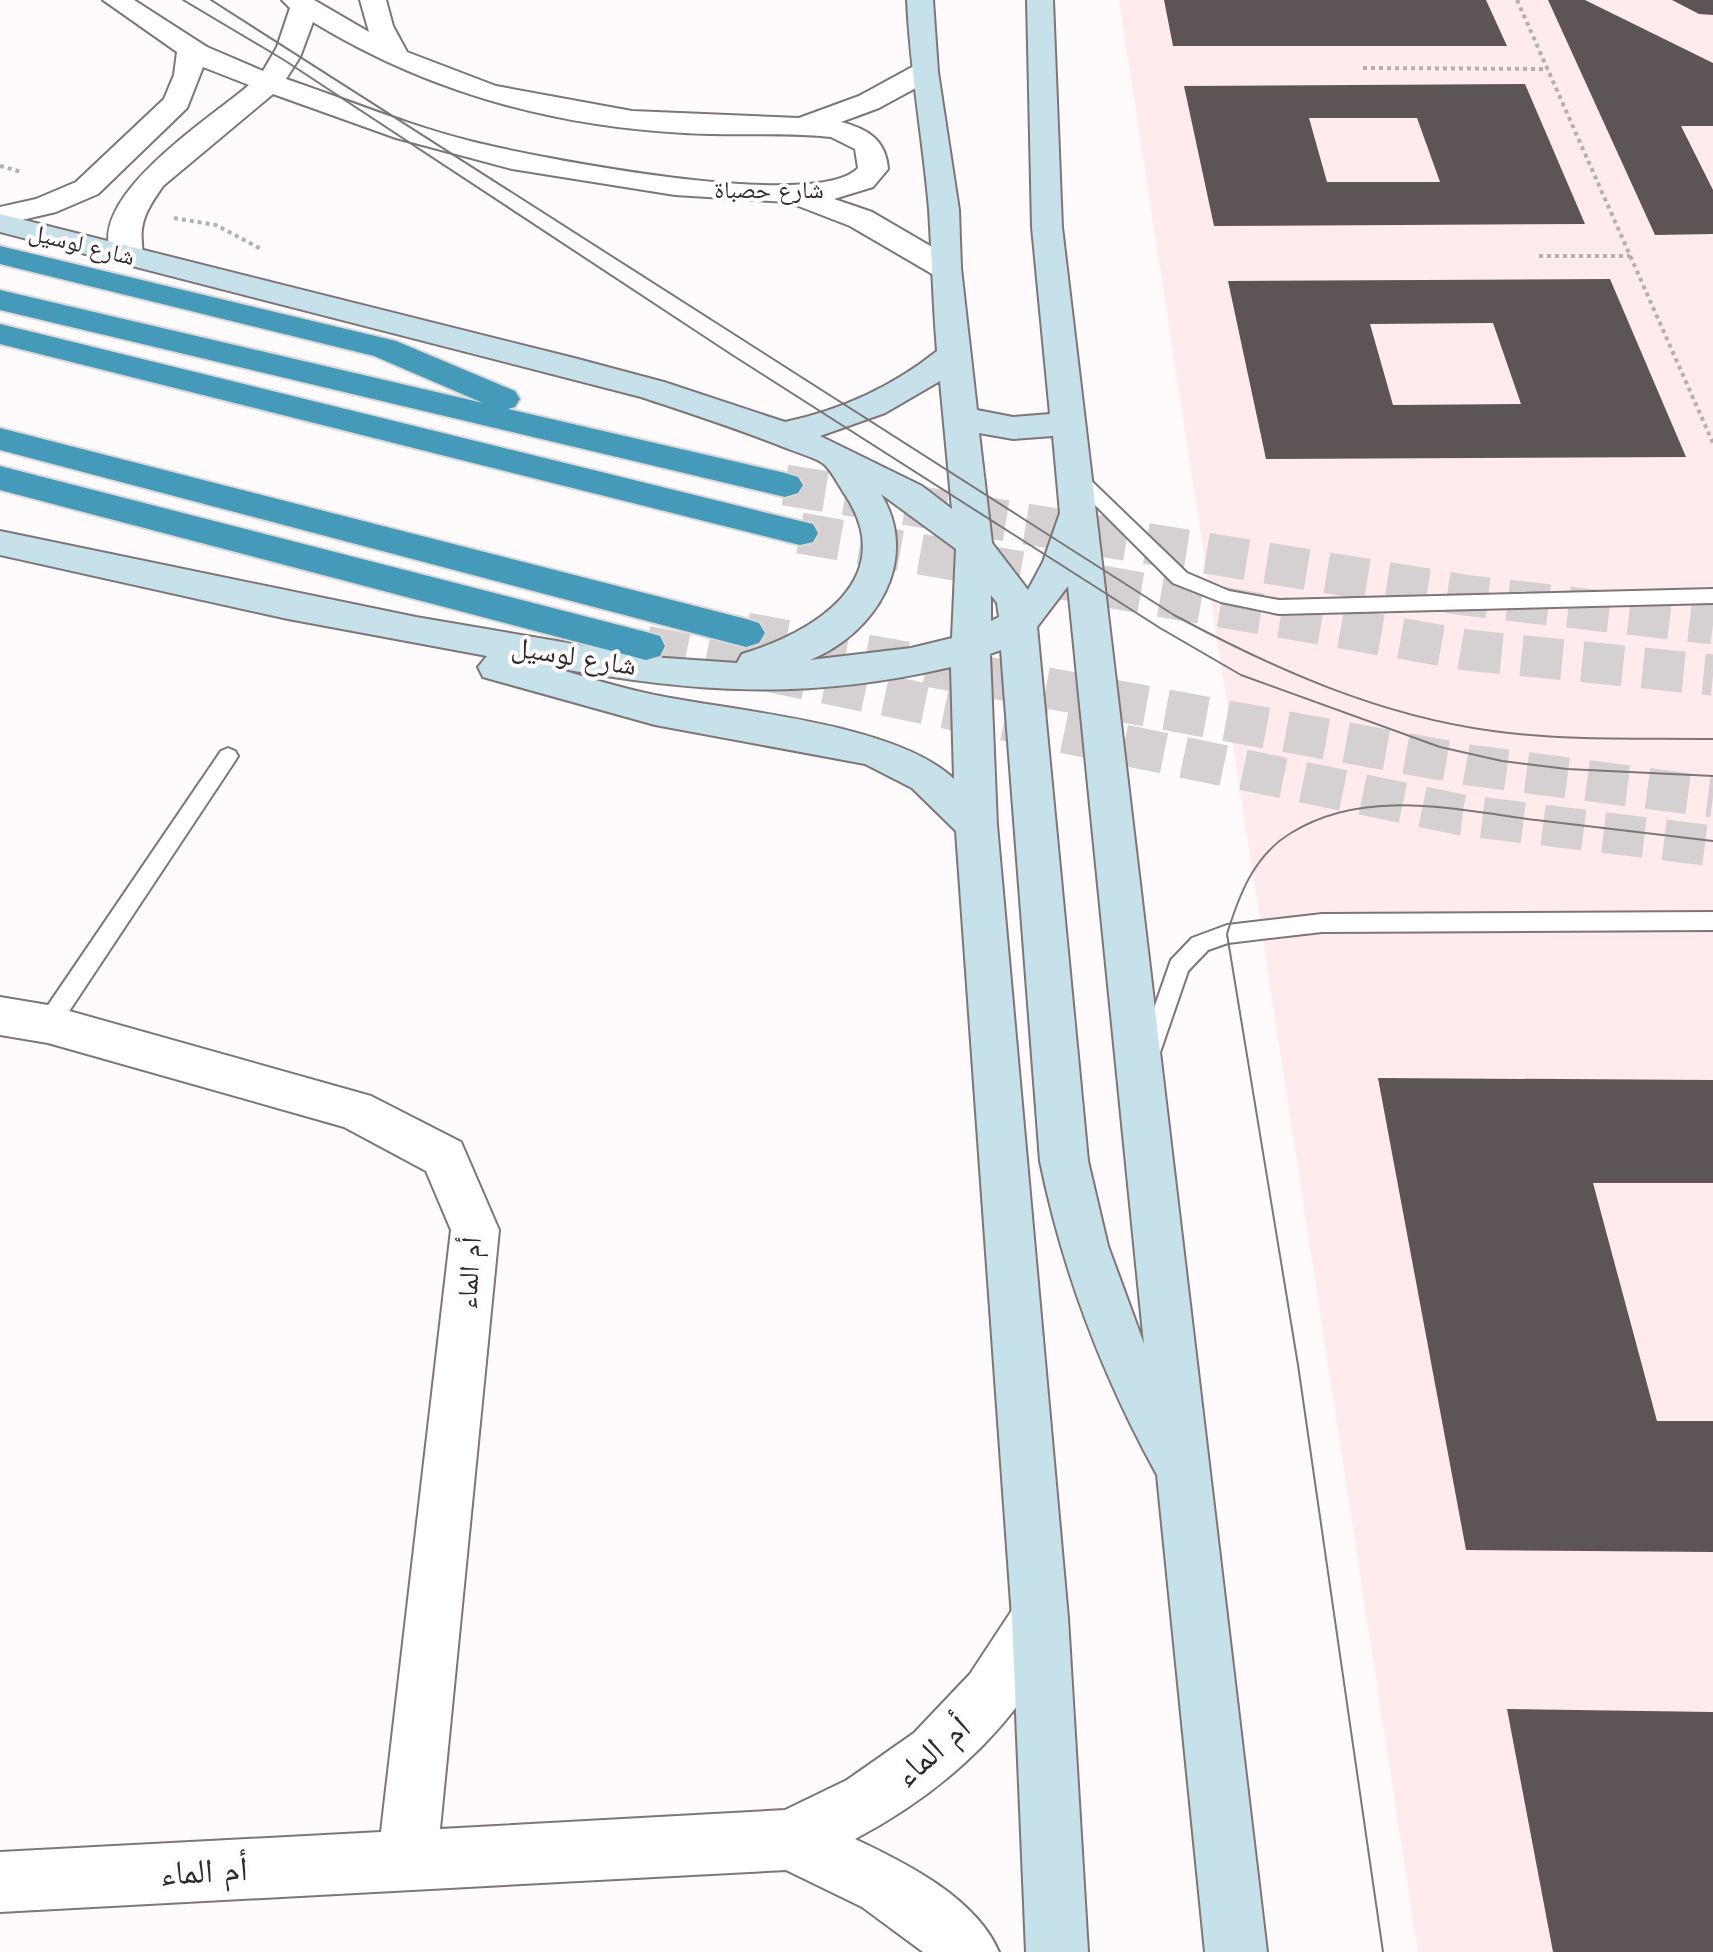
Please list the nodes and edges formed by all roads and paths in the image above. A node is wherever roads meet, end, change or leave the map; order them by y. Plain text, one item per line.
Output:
1 (116, 0) edge
2 (373, 0) edge
3 (1016, 0) edge
4 (1040, 0) edge
5 (1517, 0) edge
6 (300, 3) edge
7 (935, 15) edge
8 (191, 48) junction
9 (396, 57) junction
10 (1363, 68) dead end
11 (1548, 69) junction
12 (924, 72) junction
13 (270, 82) junction
14 (804, 126) junction
15 (793, 194) junction
16 (944, 210) junction
17 (0, 216) edge
18 (0, 223) edge
19 (1047, 227) junction
20 (0, 255) edge
21 (127, 256) junction
22 (1539, 256) dead end
23 (1630, 256) junction
24 (945, 268) junction
25 (0, 300) edge
26 (0, 334) edge
27 (953, 355) junction
28 (960, 418) junction
29 (1069, 424) junction
30 (557, 430) junction
31 (783, 434) junction
32 (0, 439) edge
33 (1713, 443) edge
34 (837, 457) junction
35 (0, 478) edge
36 (785, 485) tunnel mouth
37 (1076, 492) junction
38 (800, 533) tunnel mouth
39 (0, 543) edge
40 (974, 545) junction
41 (1713, 596) edge
42 (1019, 622) junction
43 (370, 625) junction
44 (746, 633) tunnel mouth
45 (646, 646) tunnel mouth
46 (971, 647) junction
47 (699, 676) junction
48 (228, 756) dead end
49 (976, 825) junction
50 (1713, 921) edge
51 (24, 1020) edge
52 (1140, 1081) junction
53 (1183, 1469) junction
54 (1040, 1618) junction
55 (786, 1840) junction
56 (407, 1861) junction
57 (0, 1882) edge
58 (968, 1952) edge
59 (1057, 1952) edge
60 (1236, 1952) edge

1 - 8 street, شارع حصباة
2 - 9 street
3 - 19 street
4 - 19 street
5 - 11 path
6 - 9 street, شارع حصباة
6 - 13 street
7 - 12 street
7 - 16 street
8 - 13 street, شارع حصباة
8 - 17 street
9 - 14 street, شارع حصباة
10 - 11 path
11 - 23 path
12 - 14 street
12 - 16 street
13 - 15 street, شارع حصباة
13 - 21 street
14 - 15 street, شارع حصباة
15 - 24 street
16 - 24 street
18 - 21 street, شارع لوسيل
19 - 29 street
20 - 30 highway
21 - 31 street, شارع لوسيل
22 - 23 path
23 - 33 path
24 - 27 street
25 - 30 highway
26 - 38 highway
27 - 28 street
27 - 31 street
28 - 29 street
28 - 40 street
29 - 37 street
30 - 36 highway
31 - 34 street, شارع لوسيل
32 - 44 highway
34 - 40 street, شارع لوسيل
34 - 47 street
35 - 45 highway
37 - 41 lane
37 - 42 street, شارع لوسيل
37 - 52 street
39 - 43 street, شارع لوسيل
40 - 42 street, شارع لوسيل
40 - 46 street
42 - 46 street, شارع لوسيل
42 - 53 street, شارع لوسيل
43 - 47 street, شارع لوسيل
43 - 49 street
46 - 47 street, شارع لوسيل
46 - 49 street
48 - 51 lane
49 - 54 street
50 - 52 lane
51 - 56 street, أم الماء
52 - 53 street
53 - 60 street
54 - 55 street, أم الماء
54 - 59 street
55 - 56 street, أم الماء
55 - 58 street, أم الماء
56 - 57 street, أم الماء

